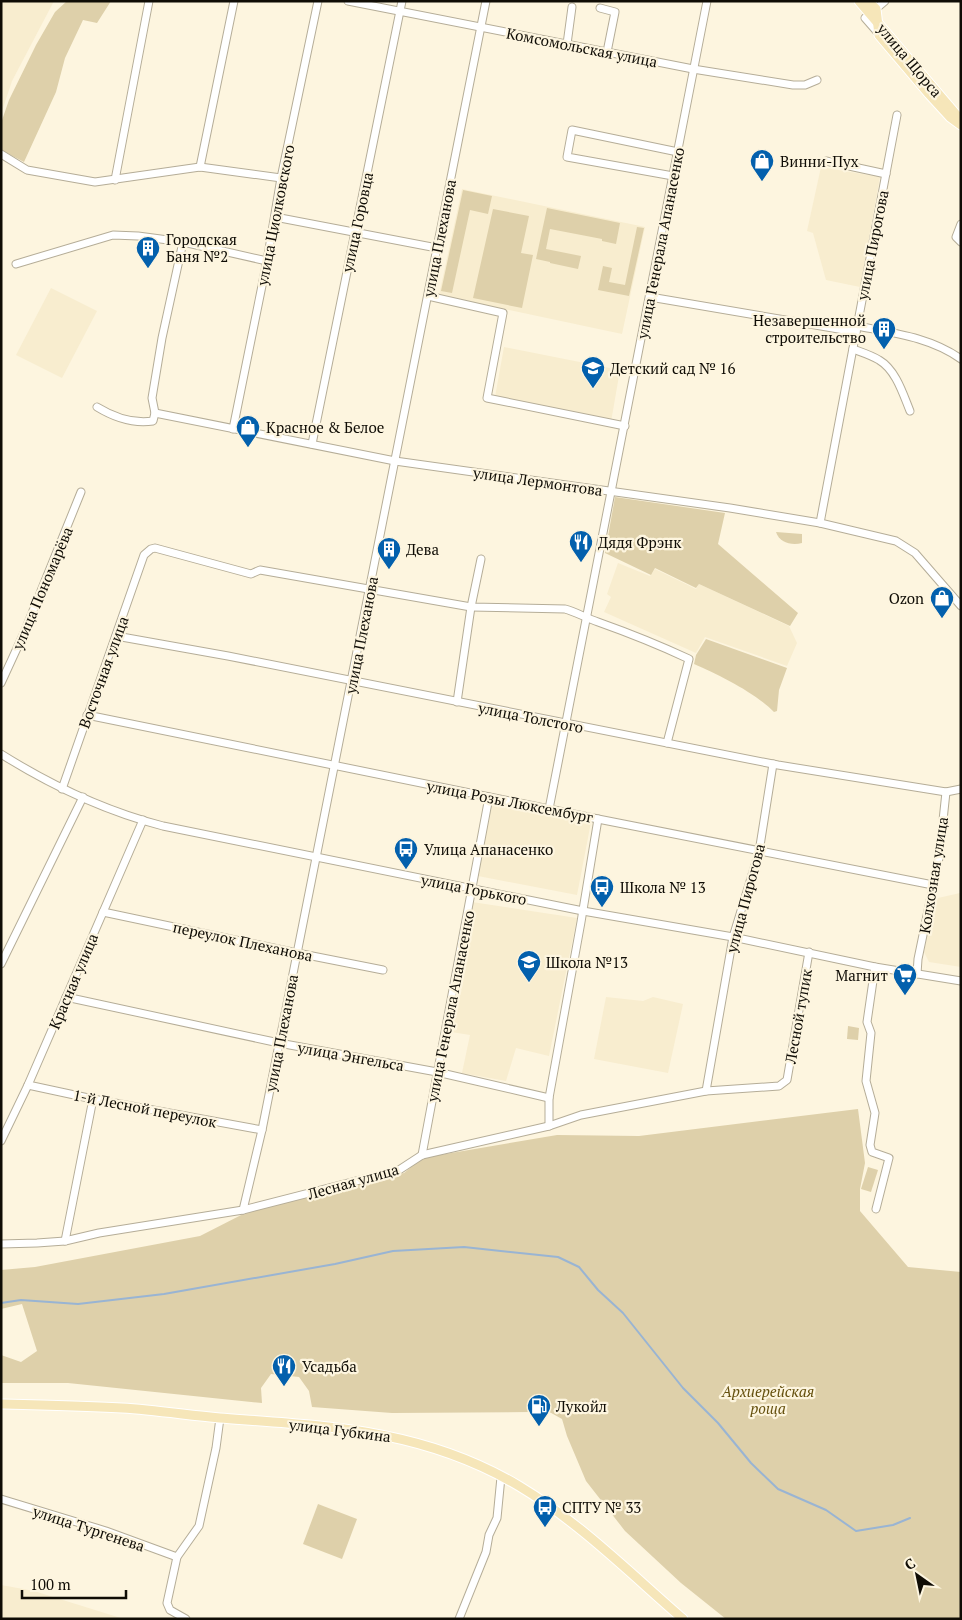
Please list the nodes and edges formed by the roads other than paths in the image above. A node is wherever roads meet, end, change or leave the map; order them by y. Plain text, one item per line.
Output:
1 (149, 1) edge
2 (234, 1) edge
3 (318, 1) edge
4 (348, 1) edge
5 (402, 1) edge
6 (486, 1) edge
7 (707, 1) edge
8 (860, 1) edge
9 (868, 1) edge
10 (885, 1) edge
11 (572, 7) dead end
12 (600, 8) dead end
13 (400, 12) junction
14 (874, 15) junction
15 (480, 27) junction
16 (567, 44) junction
17 (607, 52) junction
18 (693, 70) junction
19 (817, 80) dead end
20 (897, 115) dead end
21 (961, 120) edge
22 (961, 125) edge
23 (678, 152) junction
24 (1, 154) edge
25 (826, 161) dead end
26 (200, 167) junction
27 (886, 174) junction
28 (673, 176) junction
29 (281, 178) junction
30 (115, 180) junction
31 (275, 217) junction
32 (961, 224) edge
33 (354, 232) junction
34 (183, 242) junction
35 (961, 242) edge
36 (437, 248) junction
37 (267, 261) junction
38 (16, 264) dead end
39 (428, 296) junction
40 (650, 297) junction
41 (856, 329) junction
42 (853, 348) junction
43 (961, 359) edge
44 (98, 407) dead end
45 (910, 411) dead end
46 (155, 413) junction
47 (625, 426) junction
48 (233, 429) junction
49 (312, 444) junction
50 (395, 461) junction
51 (612, 491) junction
52 (81, 492) dead end
53 (820, 523) junction
54 (481, 558) dead end
55 (370, 588) junction
56 (961, 606) edge
57 (471, 607) junction
58 (587, 618) junction
59 (116, 636) junction
60 (352, 682) junction
61 (1, 683) edge
62 (457, 702) junction
63 (87, 715) junction
64 (566, 724) junction
65 (667, 743) junction
66 (1, 754) edge
67 (773, 764) junction
68 (335, 766) junction
69 (62, 789) junction
70 (961, 789) edge
71 (946, 792) junction
72 (83, 797) junction
73 (488, 797) junction
74 (549, 809) junction
75 (143, 820) junction
76 (598, 820) junction
77 (759, 852) junction
78 (316, 857) junction
79 (933, 885) junction
80 (472, 889) junction
81 (583, 911) junction
82 (103, 912) junction
83 (733, 937) junction
84 (809, 952) junction
85 (297, 953) junction
86 (1, 964) edge
87 (875, 967) junction
88 (383, 970) dead end
89 (917, 974) junction
90 (961, 980) edge
91 (66, 997) junction
92 (279, 1043) junction
93 (438, 1072) junction
94 (787, 1080) joint
95 (28, 1085) junction
96 (706, 1091) junction
97 (549, 1098) junction
98 (93, 1099) junction
99 (549, 1126) junction
100 (262, 1130) junction
101 (1, 1141) edge
102 (422, 1155) junction
103 (876, 1209) dead end
104 (243, 1210) junction
105 (65, 1241) junction
106 (1, 1244) edge
107 (1, 1404) edge
108 (220, 1418) junction
109 (501, 1477) junction
110 (1, 1500) edge
111 (177, 1557) junction
112 (186, 1619) edge
113 (459, 1619) edge
114 (683, 1619) edge

1 - 30 street
2 - 26 street
3 - 29 street, улица Циолковского
4 - 13 street, Комсомольская улица
5 - 13 street, улица Горовца
6 - 15 street, улица Плеханова
7 - 18 street, улица Генерала Апанасенко
8 - 14 main road, улица Щорса
9 - 14 main road
10 - 14 street
11 - 16 street
12 - 17 street
13 - 15 street, Комсомольская улица
13 - 33 street, улица Горовца
14 - 21 main road, улица Щорса
14 - 22 main road
15 - 16 street, Комсомольская улица
15 - 36 street, улица Плеханова
16 - 17 street, Комсомольская улица
17 - 18 street, Комсомольская улица
18 - 19 street, Комсомольская улица
18 - 23 street, улица Генерала Апанасенко
20 - 27 street, улица Пирогова
23 - 28 street, улица Генерала Апанасенко
23 - 28 street
24 - 30 street
25 - 27 street
26 - 29 street
26 - 30 street
27 - 41 street, улица Пирогова
28 - 40 street, улица Генерала Апанасенко
29 - 31 street, улица Циолковского
31 - 33 street
31 - 37 street, улица Циолковского
32 - 35 street
33 - 36 street
33 - 49 street, улица Горовца
34 - 37 street
34 - 38 street
34 - 46 street
36 - 39 street, улица Плеханова
37 - 48 street, улица Циолковского
39 - 47 street
39 - 50 street, улица Плеханова
40 - 41 street
40 - 47 street, улица Генерала Апанасенко
41 - 42 street, улица Пирогова
41 - 43 street
42 - 45 street
42 - 53 street, улица Пирогова
44 - 46 street
46 - 48 street, улица Лермонтова
47 - 51 street, улица Генерала Апанасенко
48 - 49 street, улица Лермонтова
49 - 50 street, улица Лермонтова
50 - 51 street, улица Лермонтова
50 - 55 street, улица Плеханова
51 - 53 street, улица Лермонтова
51 - 58 street, улица Генерала Апанасенко
52 - 61 street, улица Пономарёва
53 - 56 street, улица Лермонтова
54 - 57 street
55 - 57 street
55 - 59 street, Восточная улица
55 - 60 street, улица Плеханова
57 - 58 street
57 - 62 street
58 - 64 street, улица Генерала Апанасенко
58 - 65 street
59 - 60 street, улица Толстого
59 - 63 street, Восточная улица
60 - 62 street, улица Толстого
60 - 68 street, улица Плеханова
62 - 64 street, улица Толстого
63 - 68 street, улица Розы Люксембург
63 - 69 street, Восточная улица
64 - 65 street, улица Толстого
64 - 74 street, улица Генерала Апанасенко
65 - 67 street, улица Толстого
66 - 69 street, улица Горького
67 - 71 street, улица Толстого
67 - 77 street, улица Пирогова
68 - 73 street, улица Розы Люксембург
68 - 78 street, улица Плеханова
69 - 72 street, улица Горького
70 - 71 street
71 - 79 street, Колхозная улица
72 - 75 street, улица Горького
72 - 86 street
73 - 74 street, улица Розы Люксембург
73 - 80 street, улица Генерала Апанасенко
74 - 76 street, улица Розы Люксембург
75 - 78 street, улица Горького
75 - 82 street, Красная улица
76 - 77 street, улица Розы Люксембург
76 - 81 street
77 - 79 street, улица Розы Люксембург
77 - 83 street, улица Пирогова
78 - 80 street, улица Горького
78 - 85 street, улица Плеханова
79 - 89 street, Колхозная улица
80 - 81 street, улица Горького
80 - 93 street, улица Генерала Апанасенко
81 - 83 street, улица Горького
81 - 97 street
82 - 85 street, переулок Плеханова
82 - 91 street, Красная улица
83 - 84 street, улица Горького
83 - 96 street, улица Пирогова
84 - 87 street, улица Горького
84 - 94 street, Лесной тупик
85 - 88 street, переулок Плеханова
85 - 92 street, улица Плеханова
87 - 89 street, улица Горького
87 - 103 street
89 - 90 street, улица Горького
91 - 92 street, улица Энгельса
91 - 95 street, Красная улица
92 - 93 street, улица Энгельса
92 - 100 street, улица Плеханова
93 - 97 street, улица Энгельса
93 - 102 street, улица Генерала Апанасенко
94 - 96 street, Лесная улица
95 - 98 street, 1-й Лесной переулок
95 - 101 street, Красная улица
96 - 99 street, Лесная улица
97 - 99 street
98 - 100 street, 1-й Лесной переулок
98 - 105 street
99 - 102 street, Лесная улица
100 - 104 street, улица Плеханова
102 - 104 street, Лесная улица
104 - 105 street, Лесная улица
105 - 106 street, Лесная улица
107 - 108 main road, улица Губкина
108 - 109 main road, улица Губкина
108 - 111 street
109 - 113 street
109 - 114 main road, улица Губкина
110 - 111 street, улица Тургенева
111 - 112 street

